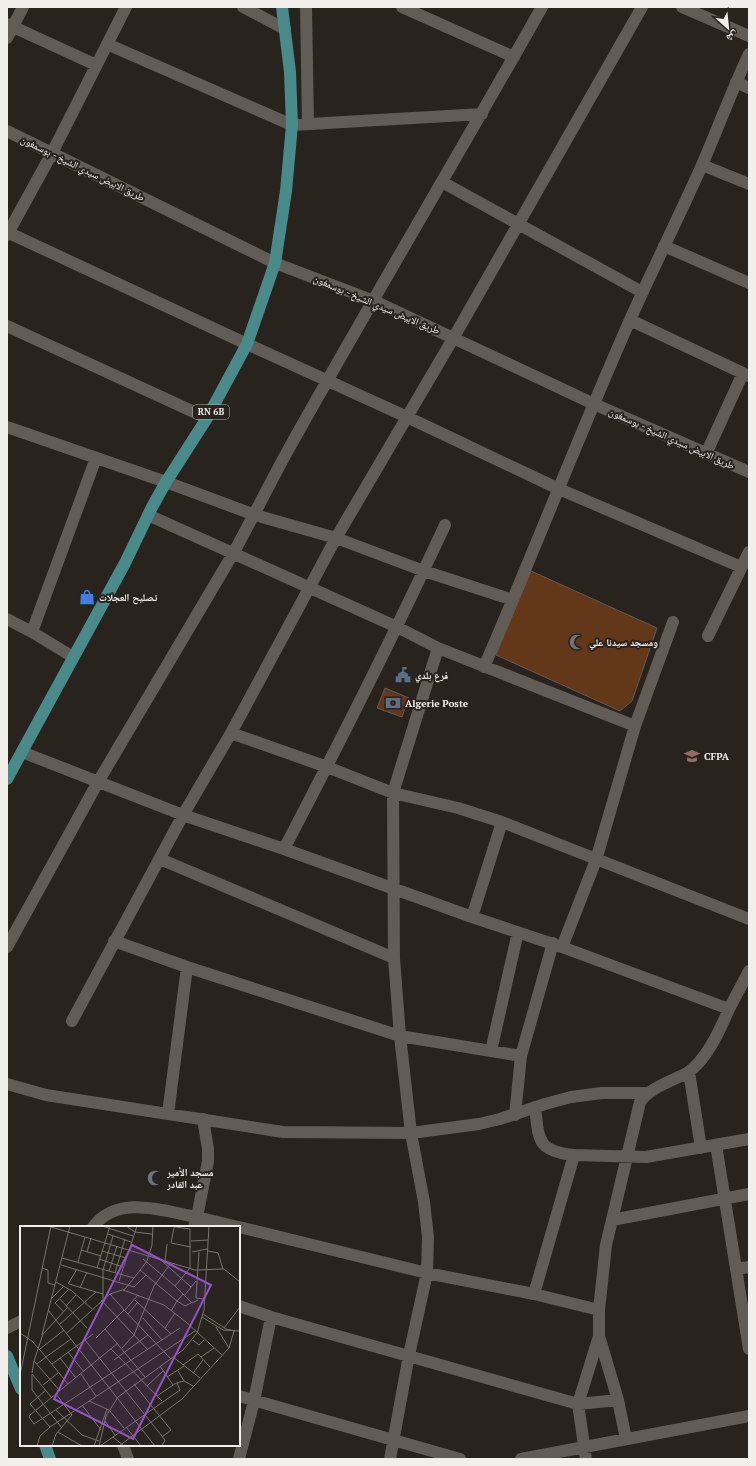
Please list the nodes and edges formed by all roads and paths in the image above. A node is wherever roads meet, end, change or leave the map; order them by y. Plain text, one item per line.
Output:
1 (23, 7) edge
2 (126, 7) edge
3 (243, 7) edge
4 (282, 7) edge
5 (306, 7) edge
6 (402, 7) edge
7 (542, 7) edge
8 (642, 7) edge
9 (682, 7) edge
10 (285, 29) junction
11 (9, 30) edge
12 (749, 36) edge
13 (108, 44) junction
14 (749, 54) edge
15 (514, 57) junction
16 (96, 65) junction
17 (736, 82) junction
18 (749, 88) edge
19 (482, 114) junction
20 (308, 124) junction
21 (292, 125) junction
22 (7, 131) edge
23 (52, 153) junction
24 (702, 164) junction
25 (442, 182) junction
26 (749, 184) edge
27 (518, 224) junction
28 (7, 233) edge
29 (664, 246) junction
30 (275, 263) junction
31 (749, 283) edge
32 (642, 292) junction
33 (374, 301) junction
34 (630, 320) junction
35 (7, 326) edge
36 (454, 338) junction
37 (247, 344) junction
38 (746, 375) edge
39 (328, 380) junction
40 (594, 404) junction
41 (407, 416) junction
42 (208, 418) junction
43 (7, 427) edge
44 (706, 454) junction
45 (96, 458) junction
46 (749, 472) edge
47 (166, 482) junction
48 (559, 489) junction
49 (148, 514) junction
50 (255, 515) junction
51 (445, 525) dead end
52 (336, 538) junction
53 (234, 552) junction
54 (749, 552) edge
55 (742, 567) junction
56 (424, 571) junction
57 (309, 587) junction
58 (513, 600) junction
59 (7, 619) edge
60 (673, 622) dead end
61 (397, 626) junction
62 (32, 632) junction
63 (708, 636) dead end
64 (438, 648) junction
65 (73, 657) junction
66 (484, 667) junction
67 (635, 726) junction
68 (231, 733) junction
69 (22, 752) junction
70 (327, 767) junction
71 (8, 776) edge
72 (98, 782) junction
73 (393, 793) junction
74 (183, 814) junction
75 (502, 822) junction
76 (284, 849) junction
77 (160, 859) junction
78 (596, 860) junction
79 (393, 888) junction
80 (472, 917) junction
81 (749, 919) edge
82 (518, 932) junction
83 (114, 941) junction
84 (558, 945) junction
85 (7, 947) edge
86 (394, 958) junction
87 (187, 968) junction
88 (749, 971) edge
89 (729, 1009) junction
90 (72, 1021) dead end
91 (400, 1036) junction
92 (491, 1051) junction
93 (521, 1056) junction
94 (688, 1072) junction
95 (7, 1084) edge
96 (648, 1093) junction
97 (535, 1107) junction
98 (168, 1114) junction
99 (515, 1115) junction
100 (203, 1119) junction
101 (411, 1133) junction
102 (749, 1139) edge
103 (716, 1145) junction
104 (701, 1148) junction
105 (574, 1155) junction
106 (627, 1157) junction
107 (749, 1194) edge
108 (725, 1198) junction
109 (612, 1220) junction
110 (195, 1222) edge
111 (94, 1226) edge
112 (230, 1226) edge
113 (240, 1227) edge
114 (749, 1267) edge
115 (736, 1269) junction
116 (427, 1273) junction
117 (534, 1294) junction
118 (240, 1306) edge
119 (599, 1310) junction
120 (271, 1317) junction
121 (20, 1322) edge
122 (7, 1328) edge
123 (599, 1336) junction
124 (749, 1344) edge
125 (409, 1355) junction
126 (7, 1356) edge
127 (20, 1387) edge
128 (240, 1396) edge
129 (618, 1400) junction
130 (254, 1401) junction
131 (578, 1404) junction
132 (749, 1416) edge
133 (626, 1439) junction
134 (393, 1441) junction
135 (44, 1446) edge
136 (585, 1453) edge
137 (50, 1459) edge
138 (239, 1459) edge
139 (390, 1459) edge
140 (460, 1459) edge
141 (521, 1459) edge

1 - 11 street
2 - 13 street
3 - 10 street
4 - 10 main road, RN 6B
5 - 20 street
6 - 15 street
7 - 15 street
8 - 27 street
9 - 12 street
10 - 21 main road, RN 6B
11 - 16 street
13 - 16 street
13 - 21 street
14 - 17 street
15 - 19 street
16 - 23 street
17 - 18 street
17 - 24 street
19 - 20 street
19 - 25 street
20 - 21 street
21 - 30 main road, RN 6B
22 - 23 street, طريق الابيض سيدي الشيخ - بوسمغون
23 - 28 street
23 - 30 street, طريق الابيض سيدي الشيخ - بوسمغون
24 - 26 street
24 - 29 street
25 - 27 street
25 - 33 street
27 - 32 street
27 - 36 street
28 - 37 street
29 - 31 street
29 - 32 street
30 - 33 street, طريق الابيض سيدي الشيخ - بوسمغون
30 - 37 main road, RN 6B
32 - 34 street
33 - 36 street, طريق الابيض سيدي الشيخ - بوسمغون
33 - 39 street
34 - 38 street
34 - 40 street
35 - 42 street
36 - 40 street, طريق الابيض سيدي الشيخ - بوسمغون
36 - 41 street
37 - 39 street
37 - 42 main road, RN 6B
38 - 44 street
39 - 41 street
39 - 50 street
40 - 44 street, طريق الابيض سيدي الشيخ - بوسمغون
40 - 48 street
41 - 48 street
41 - 52 street
42 - 47 main road, RN 6B
43 - 45 street
44 - 46 street, طريق الابيض سيدي الشيخ - بوسمغون
45 - 47 street
45 - 62 street
47 - 49 main road, RN 6B
47 - 50 street
48 - 55 street
48 - 58 street
49 - 53 street
49 - 65 main road, RN 6B
50 - 52 street
50 - 53 street
51 - 56 street
52 - 56 street
52 - 57 street
53 - 57 street
53 - 72 street
54 - 55 street
55 - 63 street
56 - 58 street
56 - 61 street
57 - 61 street
57 - 68 street
58 - 66 street
59 - 62 street
60 - 67 street
61 - 64 street
61 - 70 street
62 - 65 street
64 - 66 street
64 - 73 street
65 - 69 main road, RN 6B
66 - 67 street
67 - 78 street
68 - 70 street
68 - 74 street
69 - 71 main road, RN 6B
69 - 72 street
70 - 73 street
70 - 76 street
72 - 74 street
72 - 85 street
73 - 75 street
73 - 79 street
74 - 76 street
74 - 77 street
75 - 78 street
75 - 80 street
76 - 79 street
77 - 83 street
77 - 86 street
78 - 81 street
78 - 84 street
79 - 80 street
79 - 86 street
80 - 82 street
82 - 84 street
82 - 92 street
83 - 87 street
83 - 90 street
84 - 89 street
84 - 93 street
86 - 91 street
87 - 91 street
87 - 98 street
88 - 89 street
89 - 94 street
91 - 92 street
91 - 101 street
92 - 93 street
93 - 99 street
94 - 96 street
94 - 104 street
95 - 98 street
96 - 97 street
96 - 106 street
97 - 99 street
97 - 105 street
98 - 100 street
99 - 101 street
100 - 101 street
100 - 110 street
101 - 116 street
102 - 103 street
103 - 104 street
103 - 108 street
104 - 106 street
105 - 106 street
105 - 117 street
106 - 109 street
107 - 108 street
108 - 109 street
108 - 115 street
109 - 119 street
110 - 111 street
110 - 112 street
113 - 116 street
114 - 115 street
115 - 124 street
116 - 117 street
116 - 125 street
117 - 119 street
118 - 120 street
119 - 123 street
120 - 125 street
120 - 130 street
121 - 122 street
123 - 129 street
123 - 131 street
125 - 131 street
125 - 134 street
126 - 127 main road
128 - 130 street
129 - 131 street
129 - 133 street
130 - 134 street
130 - 138 street
131 - 136 street
132 - 133 street
133 - 136 street
134 - 139 street
134 - 140 street
135 - 137 main road
136 - 141 street

